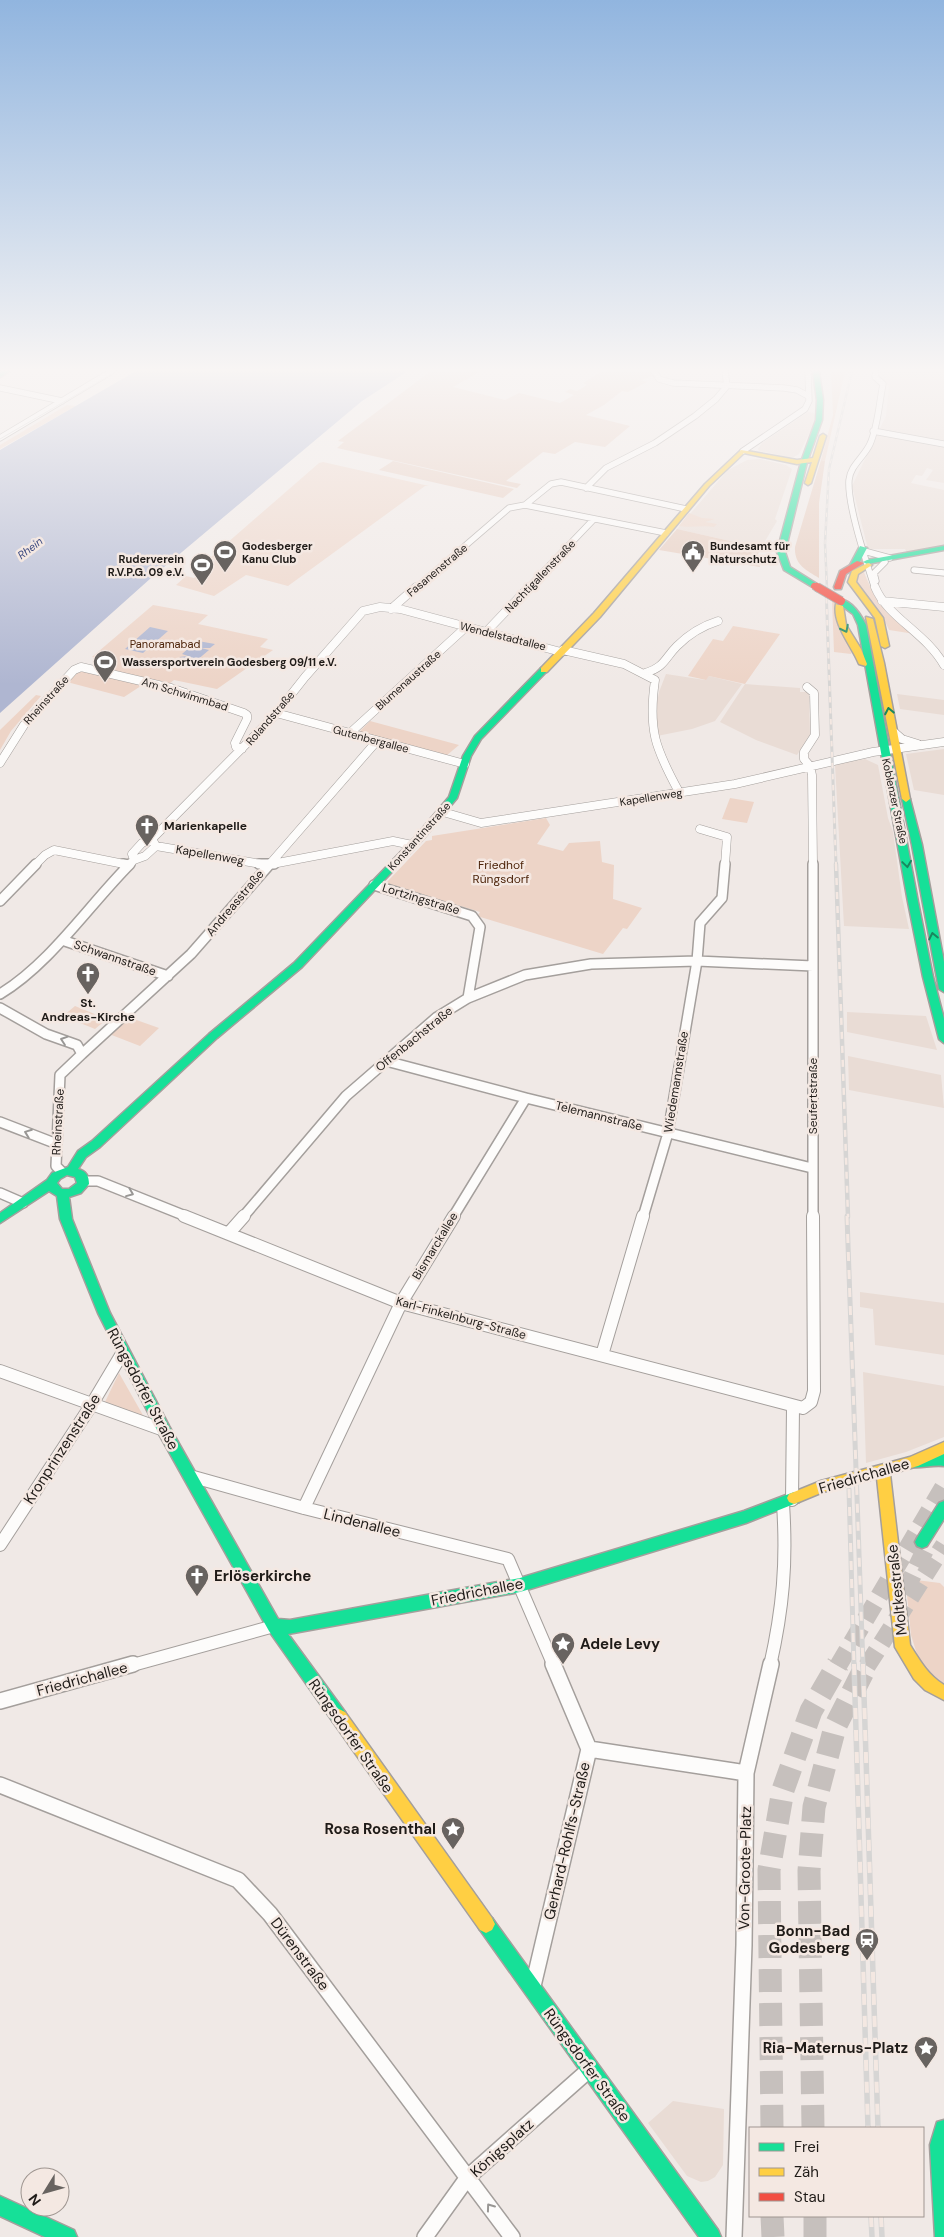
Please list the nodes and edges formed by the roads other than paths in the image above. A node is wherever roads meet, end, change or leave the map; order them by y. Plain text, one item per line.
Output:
1 (599, 475) edge
2 (717, 475) edge
3 (801, 475) edge
4 (850, 475) edge
5 (586, 488) junction
6 (525, 505) junction
7 (686, 509) junction
8 (593, 520) junction
9 (666, 533) junction
10 (944, 550) edge
11 (866, 557) junction
12 (888, 560) junction
13 (914, 570) dead end
14 (944, 573) edge
15 (876, 592) junction
16 (840, 597) junction
17 (882, 601) junction
18 (944, 608) edge
19 (391, 609) junction
20 (718, 621) dead end
21 (464, 629) junction
22 (486, 632) junction
23 (562, 651) junction
24 (944, 665) edge
25 (81, 667) joint
26 (645, 673) junction
27 (807, 687) dead end
28 (885, 689) junction
29 (877, 708) junction
30 (276, 713) junction
31 (894, 732) junction
32 (350, 733) junction
33 (377, 740) junction
34 (944, 742) edge
35 (924, 745) junction
36 (890, 749) junction
37 (242, 750) junction
38 (858, 755) junction
39 (0, 763) edge
40 (465, 764) junction
41 (810, 766) junction
42 (888, 767) junction
43 (678, 792) junction
44 (443, 812) junction
45 (700, 830) dead end
46 (154, 843) junction
47 (412, 845) junction
48 (131, 863) junction
49 (267, 865) junction
50 (374, 885) junction
51 (0, 901) edge
52 (62, 940) junction
53 (696, 961) junction
54 (813, 966) junction
55 (168, 976) junction
56 (928, 977) junction
57 (944, 986) edge
58 (0, 994) edge
59 (468, 998) junction
60 (0, 1008) edge
61 (944, 1039) edge
62 (82, 1054) junction
63 (386, 1060) junction
64 (526, 1098) junction
65 (0, 1122) edge
66 (668, 1133) junction
67 (57, 1144) junction
68 (812, 1168) junction
69 (74, 1174) junction
70 (56, 1189) junction
71 (0, 1193) edge
72 (23, 1204) junction
73 (0, 1219) edge
74 (229, 1233) junction
75 (401, 1303) junction
76 (123, 1352) junction
77 (602, 1355) junction
78 (0, 1371) edge
79 (92, 1404) junction
80 (793, 1407) junction
81 (164, 1430) junction
82 (944, 1448) edge
83 (944, 1460) edge
84 (913, 1462) junction
85 (883, 1470) junction
86 (190, 1476) junction
87 (788, 1502) junction
88 (944, 1506) edge
89 (304, 1508) junction
90 (944, 1522) edge
91 (0, 1545) edge
92 (520, 1584) junction
93 (274, 1626) junction
94 (944, 1694) edge
95 (0, 1701) edge
96 (589, 1749) junction
97 (746, 1773) junction
98 (0, 1785) edge
99 (532, 1989) junction
100 (590, 2069) junction
101 (944, 2129) edge
102 (468, 2177) junction
103 (0, 2206) edge
104 (944, 2236) edge
105 (67, 2237) edge
106 (425, 2237) edge
107 (512, 2237) edge
108 (711, 2237) edge
109 (734, 2237) edge

1 - 5 street
2 - 7 main road, Konstantinstraße
3 - 16 main road, Koblenzer Straße, bridge
4 - 11 street
5 - 6 street, Fasanenstraße
5 - 7 street
6 - 8 street
6 - 19 street, Fasanenstraße
7 - 9 main road, Konstantinstraße
8 - 9 street
8 - 22 street, Nachtigallenstraße
9 - 23 main road, Konstantinstraße
10 - 12 main road
11 - 12 main road
11 - 15 street
11 - 16 main road
11 - 28 main road
12 - 15 street
13 - 14 street
15 - 17 street
16 - 28 main road, Koblenzer Straße
16 -> 29 main road
16 - 29 main road, Koblenzer Straße
17 - 18 street
17 - 24 street
19 - 21 street, Wendelstadtallee
19 - 30 street, Rolandstraße
20 - 26 street
21 - 22 street, Wendelstadtallee
21 - 23 street, Wendelstadtallee
21 - 32 street, Blumenaustraße
22 - 23 street, Wendelstadtallee
23 - 26 street
23 - 40 main road, Konstantinstraße
25 - 37 street, Am Schwimmbad
25 - 39 street, Rheinstraße
26 - 43 street
27 - 41 street, Seufertstraße
31 -> 28 main road, Koblenzer Straße
29 - 36 main road, Koblenzer Straße
30 - 32 street, Gutenbergallee
30 - 37 street, Rolandstraße
31 - 35 street
31 - 36 main road, Koblenzer Straße
32 - 33 street, Gutenbergallee
33 - 40 street, Gutenbergallee
33 - 49 street, Andreasstraße
34 - 35 street, Kapellenweg
35 - 36 street, Kapellenweg
36 - 38 street, Kapellenweg
36 - 42 main road, Koblenzer Straße
57 -> 36 main road, Koblenzer Straße
37 - 46 street, Rolandstraße
38 - 41 street, Kapellenweg
38 - 42 street
40 - 44 main road, Konstantinstraße
41 - 43 street, Kapellenweg
41 - 54 street, Seufertstraße
42 -> 56 main road, Koblenzer Straße
43 - 44 street, Kapellenweg
44 - 47 main road, Konstantinstraße
45 - 53 street, Wiedemannstraße
46 - 48 street, Rolandstraße
46 - 49 street, Kapellenweg
47 - 49 street, Kapellenweg
47 - 50 main road, Konstantinstraße
48 - 51 street
48 - 52 street, Rolandstraße
49 - 55 street, Andreasstraße
50 - 59 street, Lortzingstraße
50 - 69 main road, Konstantinstraße
52 - 55 street, Schwannstraße
52 - 58 street, Rolandstraße
53 - 54 street, Offenbachstraße
53 - 59 street, Offenbachstraße
53 - 66 street, Wiedemannstraße
54 - 68 street, Seufertstraße
55 - 62 street, Andreasstraße
56 - 57 street
56 - 61 main road, Koblenzer Straße
59 - 63 street, Offenbachstraße
62 -> 60 street
62 - 67 street, Rheinstraße
63 - 64 street, Telemannstraße
63 - 74 street, Offenbachstraße
64 - 66 street, Telemannstraße
64 - 75 street, Bismarckallee
67 -> 65 street
66 - 68 street, Telemannstraße
66 - 77 street, Wiedemannstraße
67 - 69 street, Rheinstraße
68 - 80 street, Seufertstraße
69 - 70 main road
69 - 70 main road
69 -> 74 street, Karl-Finkelnburg-Straße
70 - 72 main road
70 - 76 main road, Rüngsdorfer Straße
71 - 72 street
72 - 73 main road
74 - 75 street, Karl-Finkelnburg-Straße
75 - 77 street, Karl-Finkelnburg-Straße
75 - 89 street, Bismarckallee
76 - 79 street, Kronprinzenstraße
76 - 81 main road, Rüngsdorfer Straße
77 - 80 street, Karl-Finkelnburg-Straße
78 - 79 street
79 - 81 street
79 - 91 street, Kronprinzenstraße
80 - 87 street
81 - 86 main road, Rüngsdorfer Straße
82 - 84 main road, Friedrichallee
83 - 84 main road
84 - 85 main road, Friedrichallee
85 - 87 main road, Friedrichallee
85 - 94 main road, Moltkestraße
86 - 89 street, Lindenallee
86 - 93 main road, Rüngsdorfer Straße
87 - 92 main road, Friedrichallee
87 - 97 street, Von-Groote-Platz
88 - 90 main road
89 - 92 street, Lindenallee
92 - 93 main road, Friedrichallee
92 - 96 street, Gerhard-Rohlfs-Straße
93 - 95 street, Friedrichallee
93 - 99 main road, Rüngsdorfer Straße
96 - 97 street
96 - 99 street, Gerhard-Rohlfs-Straße
97 - 109 street, Von-Groote-Platz
98 - 102 street, Dürenstraße
99 - 100 main road, Rüngsdorfer Straße
100 - 102 street, Königsplatz
100 - 108 main road, Rüngsdorfer Straße
101 - 104 main road
102 - 106 street, Königsplatz
107 -> 102 street, Dürenstraße
103 - 105 main road

